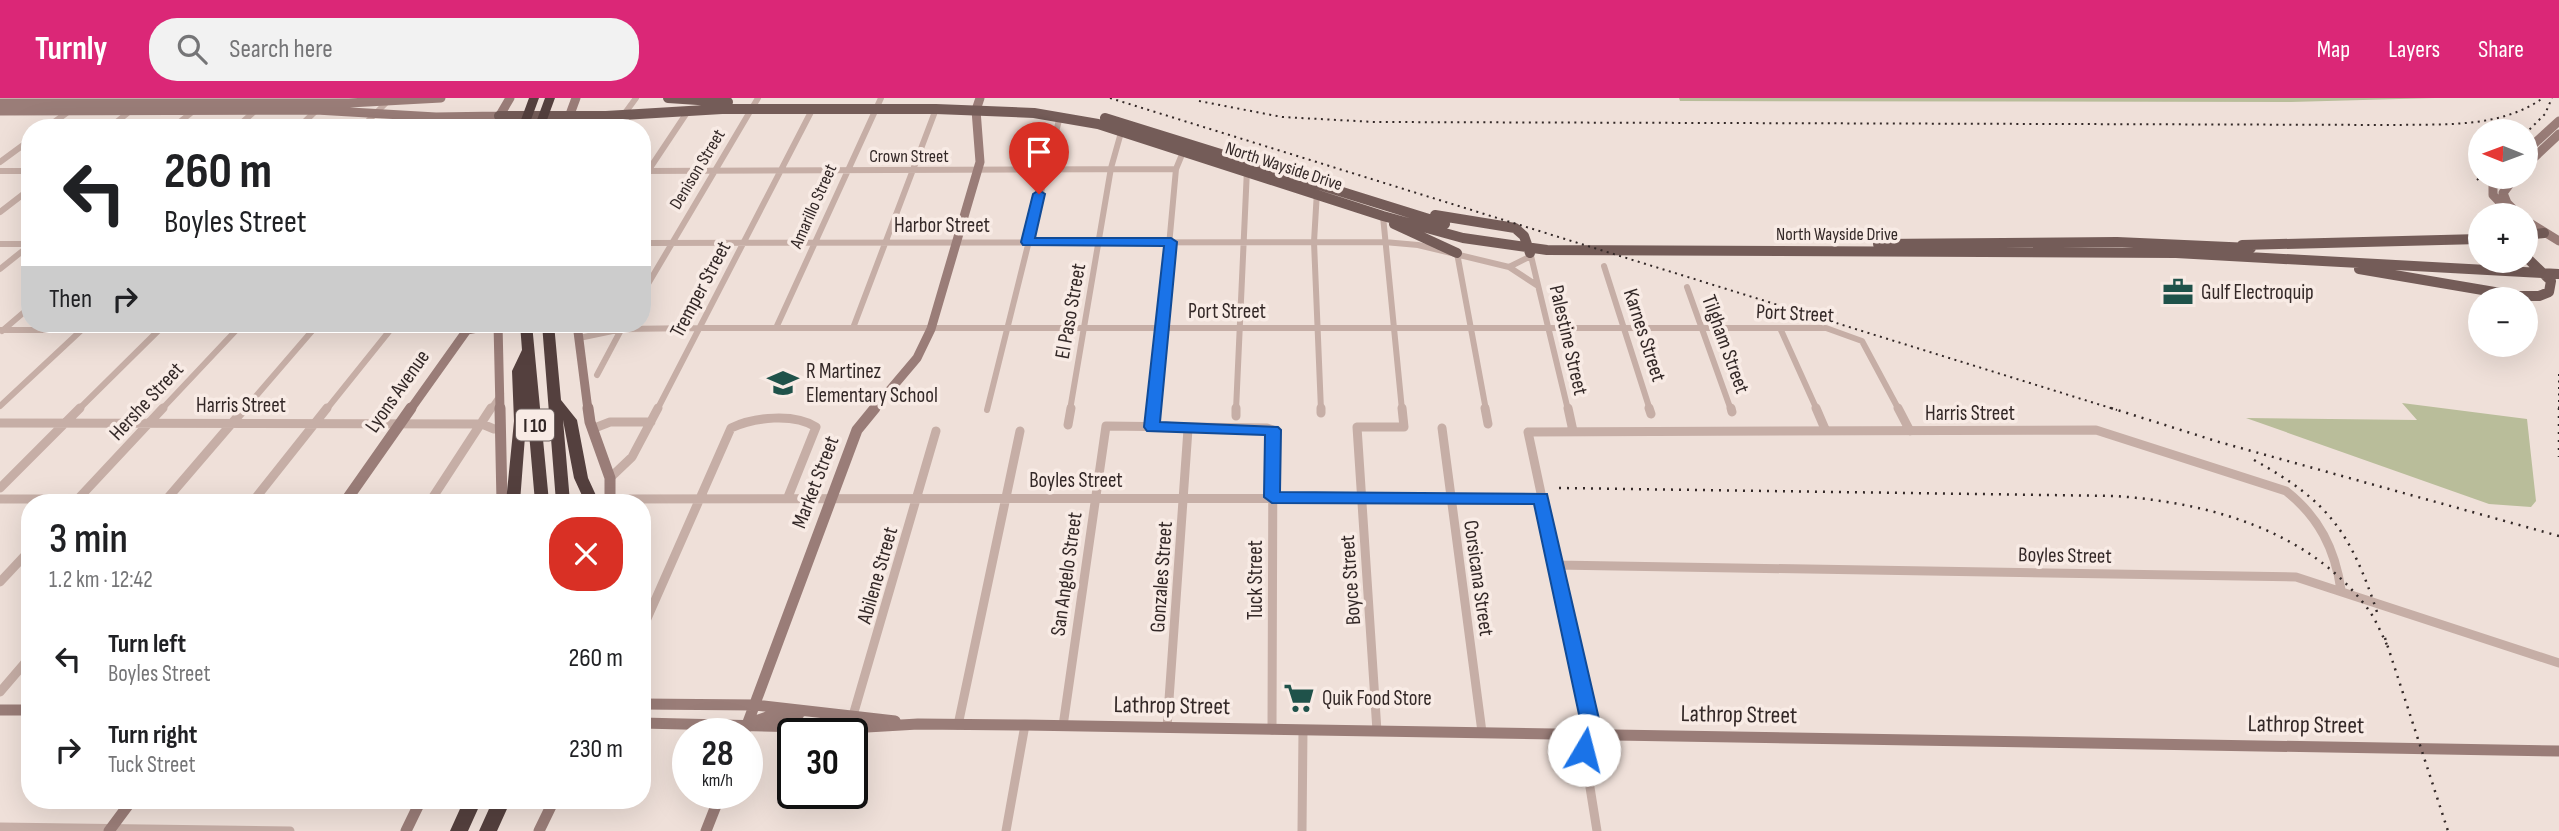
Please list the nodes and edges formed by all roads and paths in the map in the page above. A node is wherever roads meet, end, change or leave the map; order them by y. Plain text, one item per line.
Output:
1 (440, 98) edge
2 (510, 98) edge
3 (534, 98) edge
4 (550, 98) edge
5 (576, 98) edge
6 (636, 98) edge
7 (668, 98) edge
8 (695, 99) edge
9 (22, 100) edge
10 (390, 100) edge
11 (0, 103) edge
12 (80, 103) junction
13 (142, 103) junction
14 (204, 103) junction
15 (265, 103) junction
16 (879, 103) edge
17 (315, 104) edge
18 (755, 104) edge
19 (978, 104) edge
20 (936, 109) junction
21 (812, 110) junction
22 (69, 111) junction
23 (130, 111) junction
24 (193, 111) junction
25 (255, 111) junction
26 (688, 111) junction
27 (377, 112) junction
28 (2, 113) edge
29 (475, 116) junction
30 (499, 116) junction
31 (569, 116) junction
32 (606, 116) junction
33 (623, 116) junction
34 (1060, 116) junction
35 (436, 117) joint
36 (58, 119) edge
37 (120, 119) edge
38 (183, 119) edge
39 (246, 119) edge
40 (304, 119) edge
41 (370, 119) edge
42 (486, 119) edge
43 (498, 119) edge
44 (526, 119) edge
45 (542, 119) edge
46 (568, 119) edge
47 (579, 119) edge
48 (621, 119) edge
49 (2559, 121) edge
50 (1123, 128) junction
51 (2554, 135) edge
52 (2538, 144) edge
53 (21, 147) edge
54 (1183, 152) junction
55 (2538, 152) edge
56 (0, 162) edge
57 (651, 163) edge
58 (1111, 168) junction
59 (1248, 168) junction
60 (1176, 169) junction
61 (714, 170) junction
62 (781, 170) junction
63 (978, 170) junction
64 (1044, 170) junction
65 (0, 171) edge
66 (21, 171) edge
67 (651, 171) edge
68 (846, 171) junction
69 (912, 171) junction
70 (1318, 190) junction
71 (21, 196) edge
72 (1340, 202) junction
73 (1314, 207) junction
74 (1398, 209) junction
75 (0, 212) edge
76 (1383, 216) junction
77 (2540, 233) edge
78 (2468, 241) edge
79 (1028, 242) junction
80 (1099, 242) junction
81 (1171, 242) junction
82 (1384, 242) junction
83 (651, 243) edge
84 (672, 243) junction
85 (744, 243) junction
86 (813, 243) junction
87 (885, 243) junction
88 (956, 243) junction
89 (1242, 243) junction
90 (1314, 243) junction
91 (1506, 243) junction
92 (2559, 243) edge
93 (0, 244) edge
94 (21, 245) edge
95 (2212, 245) junction
96 (1776, 248) junction
97 (21, 252) edge
98 (1457, 253) junction
99 (1531, 256) junction
100 (2281, 258) junction
101 (1604, 266) dead end
102 (2468, 266) edge
103 (1509, 267) junction
104 (2468, 267) edge
105 (2538, 268) edge
106 (0, 270) edge
107 (2538, 271) edge
108 (2559, 272) edge
109 (651, 278) edge
110 (1538, 286) junction
111 (1687, 287) dead end
112 (21, 314) edge
113 (651, 327) edge
114 (699, 328) junction
115 (776, 328) junction
116 (853, 328) junction
117 (1084, 328) junction
118 (1162, 328) junction
119 (1394, 328) junction
120 (1471, 328) junction
121 (1548, 328) junction
122 (1625, 328) junction
123 (1702, 328) junction
124 (1780, 328) junction
125 (931, 329) junction
126 (1007, 329) junction
127 (1238, 329) junction
128 (1316, 329) junction
129 (1, 331) edge
130 (21, 331) edge
131 (78, 333) edge
132 (155, 333) edge
133 (233, 333) edge
134 (311, 333) edge
135 (388, 333) edge
136 (465, 333) edge
137 (498, 333) edge
138 (527, 333) edge
139 (549, 333) edge
140 (578, 333) edge
141 (597, 333) edge
142 (619, 333) edge
143 (579, 338) junction
144 (528, 349) junction
145 (597, 375) dead end
146 (501, 394) junction
147 (556, 402) junction
148 (0, 406) edge
149 (987, 411) dead end
150 (1732, 412) dead end
151 (1321, 413) dead end
152 (1651, 414) dead end
153 (1236, 416) dead end
154 (150, 422) junction
155 (652, 422) junction
156 (0, 423) edge
157 (66, 423) junction
158 (233, 423) junction
159 (315, 423) junction
160 (400, 423) junction
161 (482, 424) junction
162 (1488, 424) dead end
163 (1068, 425) dead end
164 (1152, 427) junction
165 (497, 428) junction
166 (1442, 428) dead end
167 (592, 429) junction
168 (1188, 429) junction
169 (1825, 429) junction
170 (936, 431) dead end
171 (1020, 431) dead end
172 (1573, 431) junction
173 (1910, 431) junction
174 (473, 438) junction
175 (610, 478) junction
176 (0, 488) edge
177 (83, 494) edge
178 (171, 494) edge
179 (259, 494) edge
180 (350, 494) edge
181 (435, 494) edge
182 (505, 494) edge
183 (507, 494) edge
184 (541, 494) edge
185 (562, 494) edge
186 (588, 494) edge
187 (610, 494) edge
188 (830, 497) junction
189 (918, 497) junction
190 (1006, 497) junction
191 (1094, 497) junction
192 (1184, 497) junction
193 (1272, 497) junction
194 (701, 498) junction
195 (788, 498) junction
196 (1362, 498) junction
197 (1450, 498) junction
198 (1541, 498) junction
199 (0, 499) edge
200 (651, 499) edge
201 (21, 500) edge
202 (21, 560) edge
203 (1556, 565) junction
204 (0, 582) edge
205 (2342, 590) junction
206 (653, 607) joint
207 (651, 611) edge
208 (2559, 663) edge
209 (21, 668) edge
210 (0, 692) edge
211 (651, 704) edge
212 (755, 705) junction
213 (0, 710) edge
214 (21, 710) edge
215 (824, 712) junction
216 (750, 718) edge
217 (840, 718) edge
218 (852, 718) edge
219 (763, 719) edge
220 (868, 723) edge
221 (651, 724) edge
222 (958, 724) junction
223 (672, 725) edge
224 (1025, 725) junction
225 (1063, 726) junction
226 (1167, 728) junction
227 (1272, 730) junction
228 (1303, 730) junction
229 (1377, 731) junction
230 (1482, 732) junction
231 (1587, 734) junction
232 (2559, 751) edge
233 (126, 809) edge
234 (417, 809) edge
235 (468, 809) edge
236 (498, 809) edge
237 (550, 809) edge
238 (715, 809) edge
239 (0, 827) edge
240 (111, 830) edge
241 (290, 831) edge
242 (406, 831) edge
243 (459, 831) edge
244 (488, 831) edge
245 (539, 831) edge
246 (706, 831) edge
247 (1006, 831) edge
248 (1302, 831) edge
249 (1597, 831) edge

1 - 10 street, North Wayside Drive
2 - 30 street
3 - 44 highway
4 - 45 highway
5 - 31 street
6 - 33 street
7 - 8 main road, North Wayside Drive
8 - 18 main road, North Wayside Drive
9 - 11 street, North Wayside Drive
9 - 12 street, North Wayside Drive
9 - 28 street
10 - 17 street, North Wayside Drive
10 - 27 street
12 - 13 street, North Wayside Drive
12 - 22 street
13 - 14 street, North Wayside Drive
13 - 23 street
14 - 15 street, North Wayside Drive
14 - 24 street
15 - 17 street, North Wayside Drive
15 - 25 street
16 - 18 main road, North Wayside Drive
16 - 19 main road, North Wayside Drive
16 - 20 main road, North Wayside Drive
16 - 21 main road, North Wayside Drive
16 - 68 street, Amarillo Street
17 - 25 street, North Wayside Drive
17 - 27 street, North Wayside Drive
17 - 40 street
18 - 21 main road, North Wayside Drive
18 - 26 main road, North Wayside Drive
18 - 61 street, Denison Street
19 - 20 main road, North Wayside Drive
19 - 34 main road, North Wayside Drive
19 - 50 main road, North Wayside Drive
19 - 63 street, Market Street
20 - 69 street
21 - 62 street, Tremper Street
22 - 23 street, North Wayside Drive
22 - 28 street, North Wayside Drive
22 - 36 street
23 - 24 street, North Wayside Drive
23 - 37 street
24 - 25 street, North Wayside Drive
24 - 38 street
25 - 39 street
26 - 33 main road, North Wayside Drive
26 - 57 street
27 - 35 street, North Wayside Drive
27 - 41 street
29 - 30 street, North Wayside Drive
29 - 35 street, North Wayside Drive
29 - 42 street
30 - 31 main road, North Wayside Drive
30 - 43 street
31 - 32 main road, North Wayside Drive
31 - 46 street
32 - 33 main road, North Wayside Drive
32 - 47 street
33 - 48 street
34 - 50 main road, North Wayside Drive
34 - 64 street
49 - 51 street
50 - 54 main road, North Wayside Drive
50 - 58 street, El Paso Street
50 - 59 main road, North Wayside Drive
51 - 52 street
51 - 55 street
53 - 56 street
54 - 59 main road, North Wayside Drive
54 - 60 street
58 - 60 street, Crown Street
58 - 64 street, Crown Street
58 - 80 street, El Paso Street
59 - 70 main road, North Wayside Drive
59 - 89 street
60 - 81 street
61 - 62 street, Crown Street
61 - 67 street, Crown Street
61 - 84 street, Denison Street
62 - 68 street, Crown Street
62 - 85 street, Tremper Street
63 - 64 street, Crown Street
63 - 69 street, Crown Street
63 - 88 street, Market Street
64 - 79 street
65 - 66 street
68 - 69 street, Crown Street
68 - 86 street, Amarillo Street
69 - 87 street
70 - 72 main road, North Wayside Drive
70 - 73 street
70 - 74 main road, North Wayside Drive
71 - 75 street
72 - 73 main road
72 - 76 main road, North Wayside Drive
73 - 90 street
74 - 91 main road, North Wayside Drive
74 - 99 main road
76 - 82 street
76 - 91 main road, North Wayside Drive
76 - 98 main road
77 - 92 street
78 - 95 main road
79 - 80 street, Harbor Street
79 - 88 street, Harbor Street
79 - 126 street
80 - 81 street, Harbor Street
80 - 117 street, El Paso Street
81 - 89 street, Harbor Street
81 - 118 street
82 - 90 street, Harbor Street
82 - 98 street, Harbor Street
82 - 119 street
83 - 84 street, Harbor Street
84 - 85 street, Harbor Street
84 - 109 street, Denison Street
85 - 86 street, Harbor Street
85 - 114 street, Tremper Street
86 - 87 street, Harbor Street
86 - 115 street, Amarillo Street
87 - 88 street, Harbor Street
87 - 116 street
88 - 125 street, Market Street
89 - 90 street, Harbor Street
89 - 127 street
90 - 128 street
91 - 96 main road, North Wayside Drive
93 - 94 street
95 - 96 main road, North Wayside Drive
95 - 102 main road, North Wayside Drive
96 - 100 main road, North Wayside Drive
97 - 106 street
98 - 103 street, Harbor Street
98 - 120 street
99 - 103 street
99 - 110 street, Palestine Street
100 - 104 main road, North Wayside Drive
100 - 105 main road
101 - 122 street, Karnes Street
103 - 110 street, Harbor Street
107 - 108 main road, North Wayside Drive
110 - 121 street, Palestine Street
111 - 123 street, Tilgham Street
112 - 129 street
113 - 114 street, Port Street
114 - 115 street, Port Street
114 - 155 street, Tremper Street
115 - 116 street, Port Street
116 - 125 street, Port Street
117 - 118 street, Port Street
117 - 126 street, Port Street
117 - 163 street, El Paso Street
118 - 127 street, Port Street
118 - 164 street
119 - 120 street, Port Street
119 - 128 street, Port Street
119 - 196 street, Boyce Street
120 - 121 street, Port Street
120 - 162 street
121 - 122 street, Port Street
121 - 172 street, Palestine Street
122 - 123 street, Port Street
122 - 152 street, Karnes Street
123 - 124 street, Port Street
123 - 150 street, Tilgham Street
124 - 169 street
124 - 173 street, Port Street
125 - 126 street, Port Street
125 - 188 street, Market Street
126 - 149 street
127 - 128 street, Port Street
127 - 153 street
128 - 151 street
129 - 130 street
131 - 148 street
132 - 157 street
133 - 154 street, Hershe Street
134 - 158 street
135 - 159 street
136 - 160 street, Lyons Avenue
137 - 146 street
138 - 144 highway, I 10
139 - 147 highway, I 10
140 - 143 street
141 - 143 street, Port Street
142 - 145 street
143 - 167 street
144 - 183 highway
144 - 184 highway, I 10
146 - 161 street
146 - 165 street
147 - 185 highway, I 10
147 - 186 highway
154 - 157 street, Harris Street
154 - 158 street, Harris Street
154 - 177 street, Hershe Street
155 - 167 street
155 - 175 street, Tremper Street
156 - 157 street, Harris Street
157 - 176 street
158 - 159 street, Harris Street
158 - 178 street
159 - 160 street, Harris Street
159 - 179 street
160 - 161 street, Harris Street
160 - 180 street, Lyons Avenue
161 - 165 street
161 - 174 street
164 - 168 street
164 - 191 street, San Angelo Street
165 - 174 street
165 - 182 street
166 - 197 street, Corsicana Street
167 - 175 street
168 - 192 street, Gonzales Street
168 - 193 street, Tuck Street
169 - 172 street, Harris Street
169 - 173 street, Harris Street
170 - 189 street, Abilene Street
171 - 190 street
172 - 198 street, Harris Street
173 - 205 street, Harris Street
174 - 181 street
175 - 187 street
188 - 189 street, Boyles Street
188 - 195 street, Boyles Street
188 - 212 street, Market Street
189 - 190 street, Boyles Street
189 - 218 street, Abilene Street
190 - 191 street, Boyles Street
190 - 222 street
191 - 192 street, Boyles Street
191 - 225 street, San Angelo Street
192 - 193 street, Boyles Street
192 - 226 street, Gonzales Street
193 - 196 street, Boyles Street
193 - 227 street, Tuck Street
194 - 195 street, Boyles Street
194 - 195 street
194 - 200 street, Boyles Street
194 - 206 street
196 - 197 street, Boyles Street
196 - 229 street, Boyce Street
197 - 198 street, Boyles Street
197 - 230 street, Corsicana Street
198 - 203 street
199 - 201 street
202 - 204 street
203 - 205 street, Boyles Street
203 - 231 street
205 - 208 street, Boyles Street
206 - 207 street
209 - 210 street
211 - 212 street, Lathrop Street
212 - 215 street, Lathrop Street
212 - 216 street, Market Street
213 - 214 street
215 - 217 street, Lathrop Street
215 - 219 street
220 - 222 street, Lathrop Street
221 - 223 street, Lathrop Street
222 - 224 street, Lathrop Street
224 - 225 street, Lathrop Street
224 - 247 street
225 - 226 street, Lathrop Street
226 - 227 street, Lathrop Street
227 - 228 street, Lathrop Street
228 - 229 street, Lathrop Street
228 - 248 street
229 - 230 street, Lathrop Street
230 - 231 street, Lathrop Street
231 - 232 street, Lathrop Street
231 - 249 street
233 - 240 street
234 - 242 street
235 - 243 highway
236 - 244 highway
237 - 245 street
238 - 246 street
239 - 240 street
240 - 241 street

